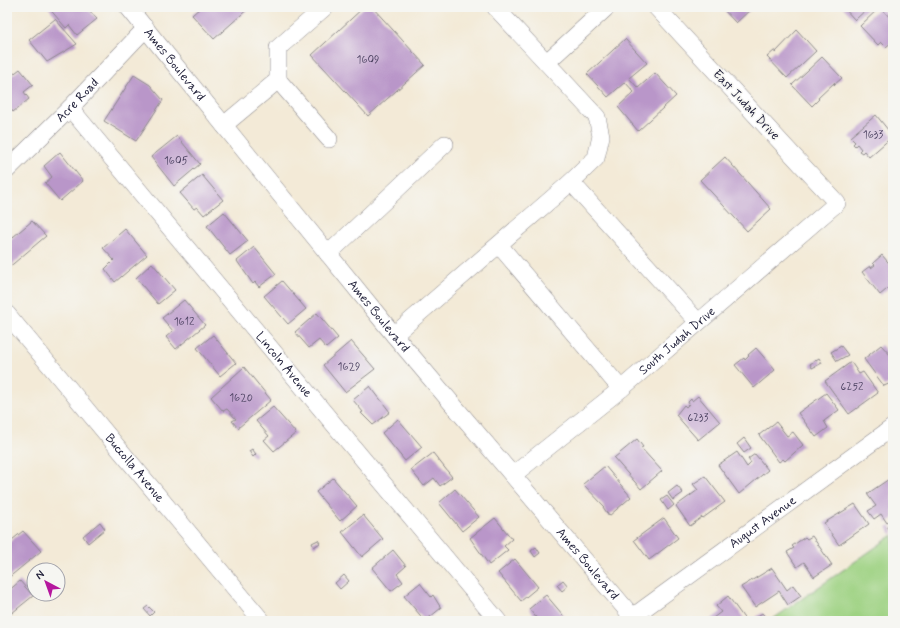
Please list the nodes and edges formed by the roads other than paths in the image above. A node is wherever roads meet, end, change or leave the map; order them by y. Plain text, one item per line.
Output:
1 (128, 7) edge
2 (325, 7) edge
3 (495, 7) edge
4 (607, 7) edge
5 (656, 7) edge
6 (146, 28) junction
7 (547, 62) junction
8 (278, 80) junction
9 (70, 108) junction
10 (224, 125) junction
11 (329, 140) dead end
12 (445, 144) dead end
13 (7, 169) edge
14 (571, 182) junction
15 (837, 202) joint
16 (499, 245) junction
17 (328, 254) junction
18 (7, 314) edge
19 (698, 322) junction
20 (394, 335) junction
21 (621, 389) junction
22 (893, 427) edge
23 (513, 475) junction
24 (632, 620) edge
25 (262, 621) edge
26 (498, 621) edge

1 - 6 street, Ames Boulevard
2 - 8 street
3 - 7 street
4 - 7 street
5 - 15 street, East Judah Drive
6 - 9 street, Acre Road
6 - 10 street, Ames Boulevard
7 - 14 street
8 - 10 street
8 - 11 street
9 - 13 street, Acre Road
9 - 26 street, Lincoln Avenue
10 - 17 street, Ames Boulevard
12 - 17 street
14 - 16 street
14 - 19 street
15 - 19 street, South Judah Drive
16 - 20 street
16 - 21 street
17 - 20 street, Ames Boulevard
18 - 25 street, Buccolla Avenue
19 - 21 street, South Judah Drive
20 - 23 street, Ames Boulevard
21 - 23 street, South Judah Drive
22 - 24 street, August Avenue
23 - 24 street, Ames Boulevard

